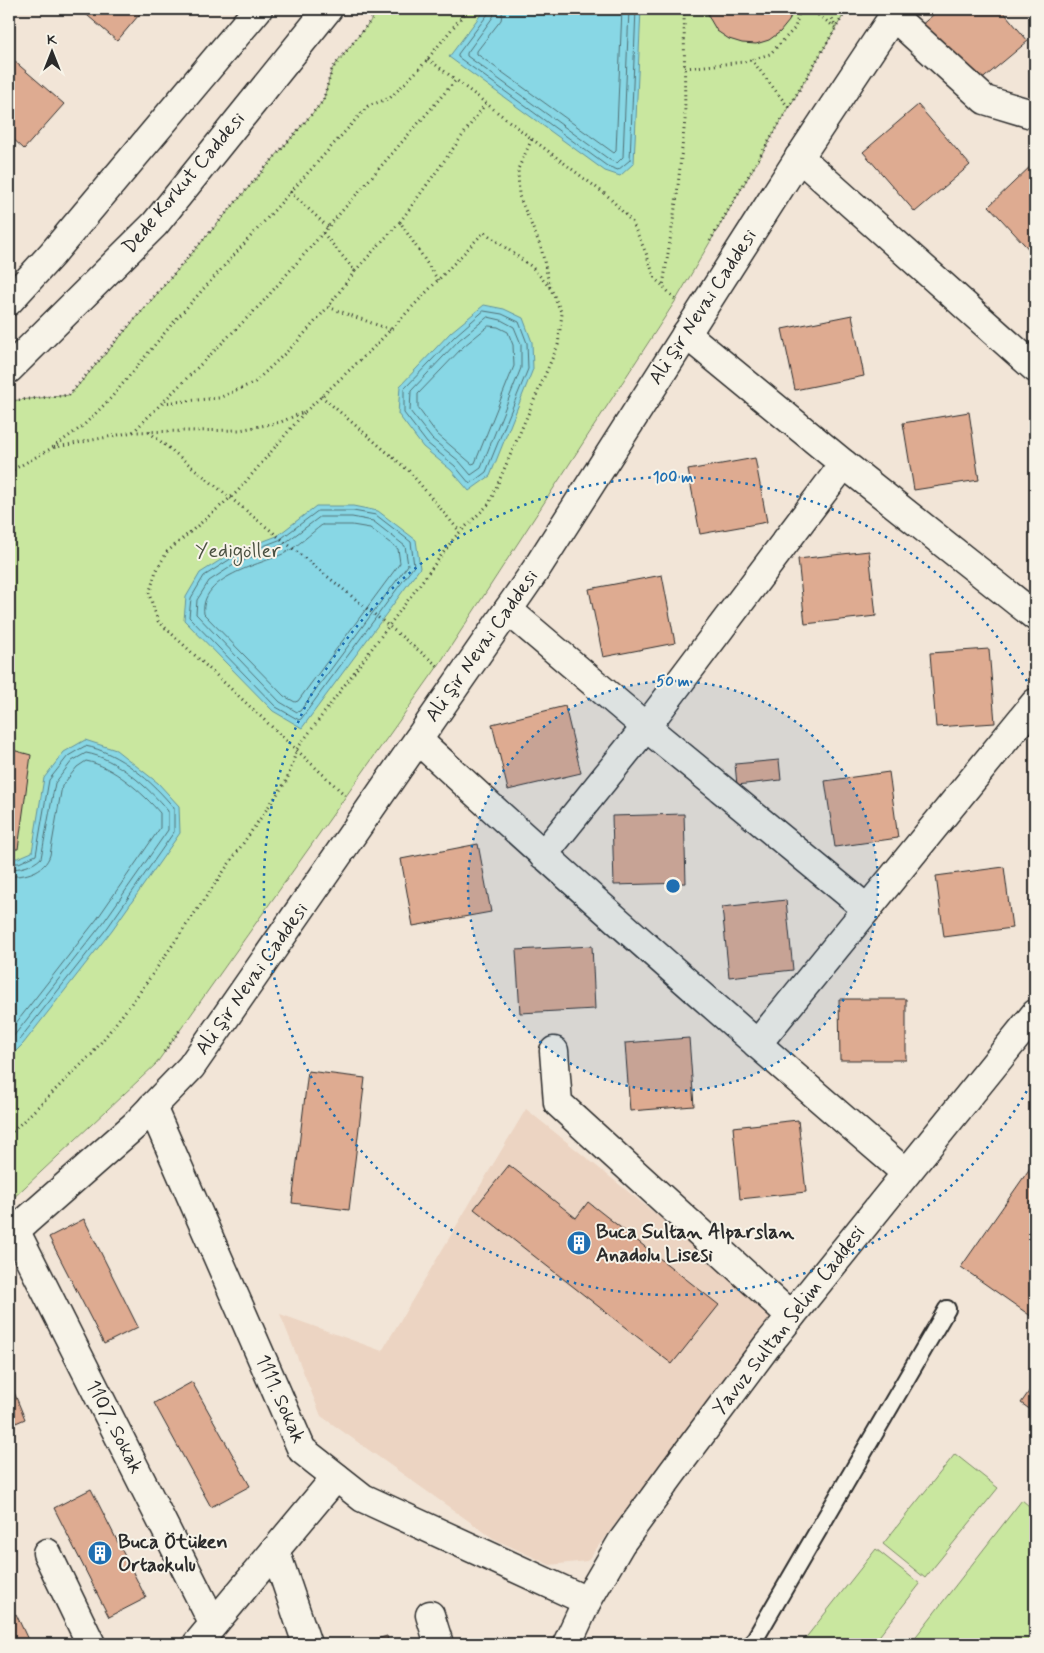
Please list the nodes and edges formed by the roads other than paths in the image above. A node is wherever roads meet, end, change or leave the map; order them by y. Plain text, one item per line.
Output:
1 (258, 9) edge
2 (328, 9) edge
3 (896, 12) edge
4 (1035, 115) edge
5 (799, 158) junction
6 (9, 301) edge
7 (686, 334) junction
8 (1033, 360) edge
9 (9, 369) edge
10 (844, 464) junction
11 (508, 610) junction
12 (1035, 616) edge
13 (1035, 703) edge
14 (646, 727) junction
15 (418, 740) junction
16 (543, 856) junction
17 (867, 909) junction
18 (1035, 1014) edge
19 (757, 1044) junction
20 (554, 1051) dead end
21 (152, 1107) junction
22 (906, 1173) junction
23 (12, 1233) edge
24 (947, 1310) dead end
25 (792, 1316) junction
26 (336, 1477) junction
27 (275, 1550) junction
28 (47, 1553) dead end
29 (587, 1601) junction
30 (430, 1615) dead end
31 (205, 1634) edge
32 (91, 1644) edge
33 (308, 1644) edge
34 (439, 1644) edge
35 (568, 1644) edge
36 (752, 1644) edge

1 - 6 street
2 - 9 street, Dede Korkut Caddesi
3 - 4 street
3 - 5 street, Ali Şir Nevai Caddesi
5 - 7 street, Ali Şir Nevai Caddesi
5 - 8 street
7 - 10 street
7 - 11 street, Ali Şir Nevai Caddesi
10 - 12 street
10 - 14 street
11 - 14 street
11 - 15 street, Ali Şir Nevai Caddesi
13 - 17 street
14 - 16 street
14 - 17 street
15 - 16 street
15 - 21 street, Ali Şir Nevai Caddesi
16 - 19 street
17 - 19 street
18 - 22 street, Yavuz Sultan Selim Caddesi
19 - 22 street
20 - 25 street
21 - 23 street, Ali Şir Nevai Caddesi
21 - 26 street, 1111. Sokak
22 - 25 street, Yavuz Sultan Selim Caddesi
23 - 31 street, 1107. Sokak
24 - 36 lane
25 - 29 street, Yavuz Sultan Selim Caddesi
26 - 27 street
26 - 29 street, 1111. Sokak
27 - 31 street
27 - 33 street
28 - 32 street
29 - 35 street, Yavuz Sultan Selim Caddesi
30 - 34 street

